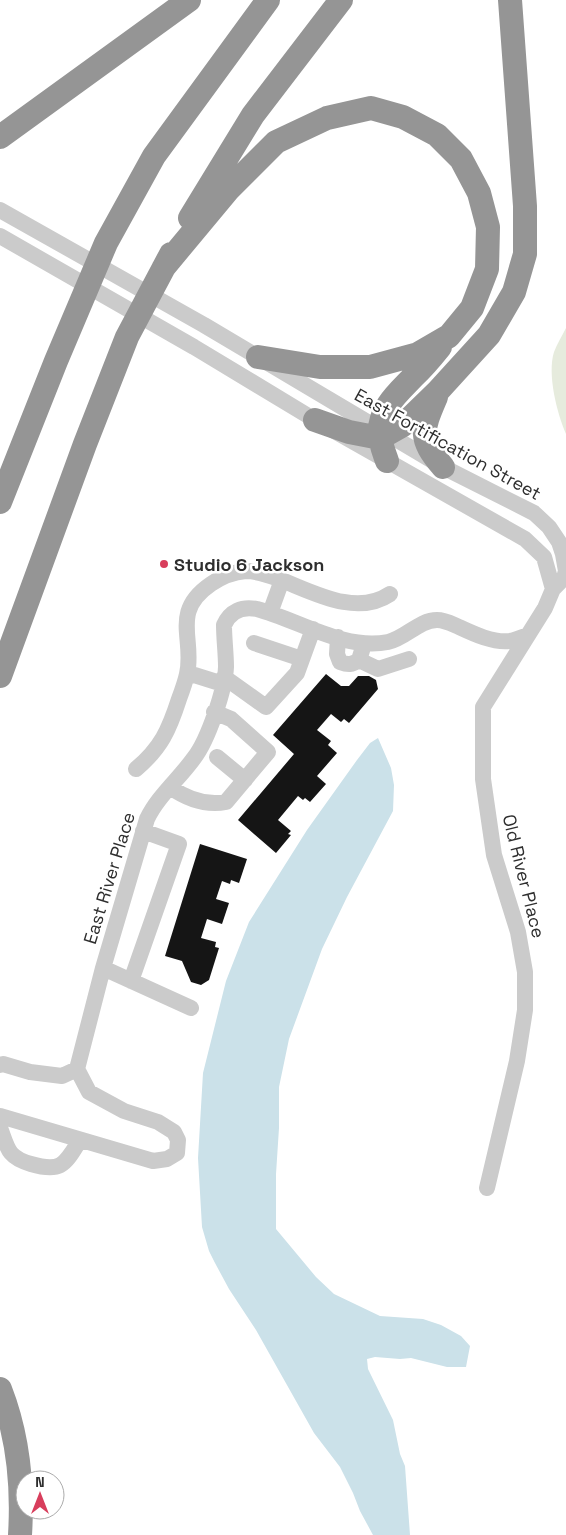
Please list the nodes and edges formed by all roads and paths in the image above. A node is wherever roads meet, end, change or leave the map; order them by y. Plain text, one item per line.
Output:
1 (190, 0) edge
2 (268, 0) edge
3 (342, 0) edge
4 (510, 0) edge
5 (0, 137) edge
6 (0, 210) edge
7 (0, 236) edge
8 (164, 267) junction
9 (450, 336) junction
10 (258, 357) junction
11 (438, 392) junction
12 (315, 420) junction
13 (382, 434) junction
14 (386, 461) junction
15 (443, 467) junction
16 (0, 502) edge
17 (282, 580) junction
18 (553, 589) junction
19 (390, 594) dead end
20 (270, 613) junction
21 (312, 629) junction
22 (528, 635) junction
23 (338, 637) junction
24 (254, 643) dead end
25 (364, 644) junction
26 (302, 659) junction
27 (409, 659) dead end
28 (359, 660) junction
29 (188, 673) junction
30 (0, 676) edge
31 (224, 680) junction
32 (214, 712) junction
33 (217, 757) dead end
34 (136, 769) dead end
35 (245, 780) junction
36 (170, 787) junction
37 (143, 831) junction
38 (103, 968) junction
39 (131, 981) junction
40 (190, 1008) dead end
41 (0, 1065) edge
42 (77, 1069) junction
43 (0, 1116) edge
44 (0, 1128) edge
45 (80, 1140) junction
46 (487, 1188) dead end
47 (0, 1389) edge
48 (20, 1535) edge

1 - 5 highway
2 - 16 highway
3 - 8 highway
4 - 11 highway
6 - 10 street, East Fortification Street
7 - 12 street
8 - 9 highway
8 - 30 highway
9 - 10 highway
9 - 13 highway
10 - 13 street, East Fortification Street
11 - 13 highway
11 - 15 highway
12 - 13 highway
12 - 14 street
13 - 14 highway
13 - 15 street, East Fortification Street
14 - 18 street
15 - 18 street, East Fortification Street
17 - 19 street
17 - 20 street
17 - 29 street
18 - 22 street, Old River Place
20 - 21 street, East River Place
20 - 31 street, East River Place
21 - 23 street, East River Place
21 - 26 street
22 - 25 street, East River Place
22 - 46 street, Old River Place
23 - 25 street, East River Place
23 - 28 street
24 - 26 street
25 - 28 street
26 - 31 street
27 - 28 street
29 - 31 street
29 - 34 street
31 - 32 street, East River Place
32 - 35 street
32 - 36 street, East River Place
33 - 35 street
35 - 36 street
36 - 37 street, East River Place
37 - 38 street, East River Place
37 - 39 street
38 - 39 street
38 - 42 street, East River Place
39 - 40 street
41 - 42 street
42 - 45 street
43 - 45 street
44 - 45 street
47 - 48 highway

